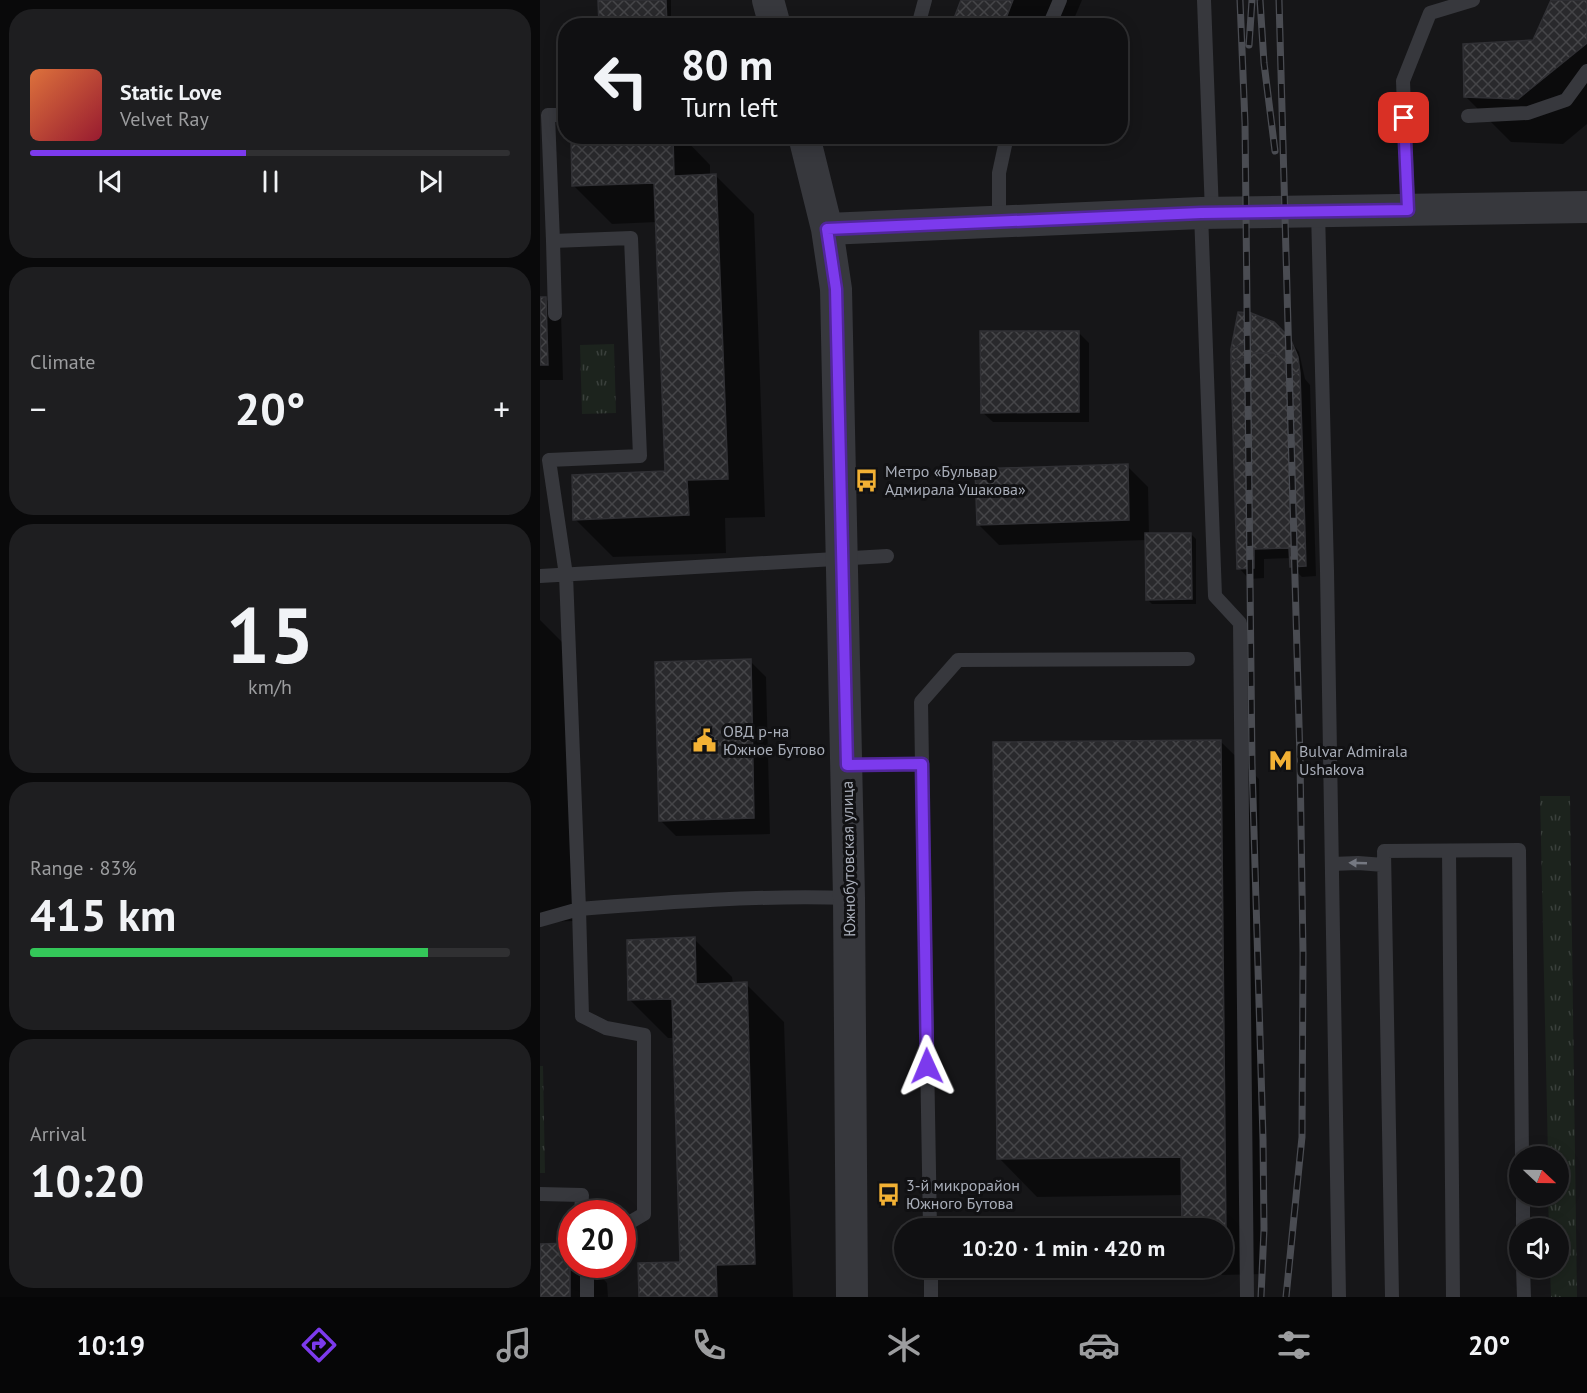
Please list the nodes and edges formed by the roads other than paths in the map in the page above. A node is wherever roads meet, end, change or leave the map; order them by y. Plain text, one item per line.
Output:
1 (768, 0) edge
2 (925, 0) edge
3 (1060, 0) edge
4 (1204, 0) edge
5 (1473, 0) edge
6 (774, 18) edge
7 (920, 18) edge
8 (1052, 18) edge
9 (1587, 71) edge
10 (558, 115) edge
11 (1468, 116) dead end
12 (806, 144) edge
13 (1005, 144) edge
14 (1587, 207) edge
15 (1408, 210) junction
16 (1318, 211) junction
17 (1207, 213) junction
18 (999, 222) junction
19 (827, 229) junction
20 (553, 241) junction
21 (555, 314) dead end
22 (887, 556) dead end
23 (843, 560) junction
24 (567, 575) junction
25 (540, 576) edge
26 (1188, 659) dead end
27 (922, 764) junction
28 (847, 765) junction
29 (1449, 851) junction
30 (1332, 864) junction
31 (1384, 865) junction
32 (849, 898) junction
33 (579, 909) junction
34 (540, 920) edge
35 (1522, 1146) edge
36 (540, 1194) edge
37 (582, 1200) edge
38 (930, 1218) edge
39 (636, 1219) edge
40 (587, 1278) edge
41 (931, 1278) edge
42 (1523, 1278) edge
43 (587, 1297) edge
44 (852, 1297) edge
45 (931, 1297) edge
46 (1247, 1297) edge
47 (1339, 1297) edge
48 (1392, 1297) edge
49 (1453, 1297) edge
50 (1524, 1297) edge

1 - 6 street
2 - 7 lane
3 - 8 lane
4 - 17 lane
5 - 15 lane
9 - 11 lane
10 - 20 lane
12 - 19 street, Южнобутовская улица
13 - 18 lane
14 - 15 street
15 - 16 street
16 - 17 street
16 - 30 lane
17 - 18 street
17 - 46 lane
18 - 19 street
19 - 23 street, Южнобутовская улица
20 - 21 lane
20 - 24 lane
22 - 23 lane
23 - 24 lane
23 - 28 street, Южнобутовская улица
24 - 25 lane
24 - 33 lane
26 - 27 lane
27 - 28 lane
27 - 38 lane
28 - 32 street, Южнобутовская улица
29 - 31 lane
29 - 35 lane
29 - 49 lane
31 -> 30 lane
30 - 47 lane
31 - 48 lane
32 - 33 lane
32 - 44 street, Южнобутовская улица
33 - 34 lane
33 - 39 lane
36 - 37 lane
40 - 43 lane
41 - 45 lane
42 - 50 lane

